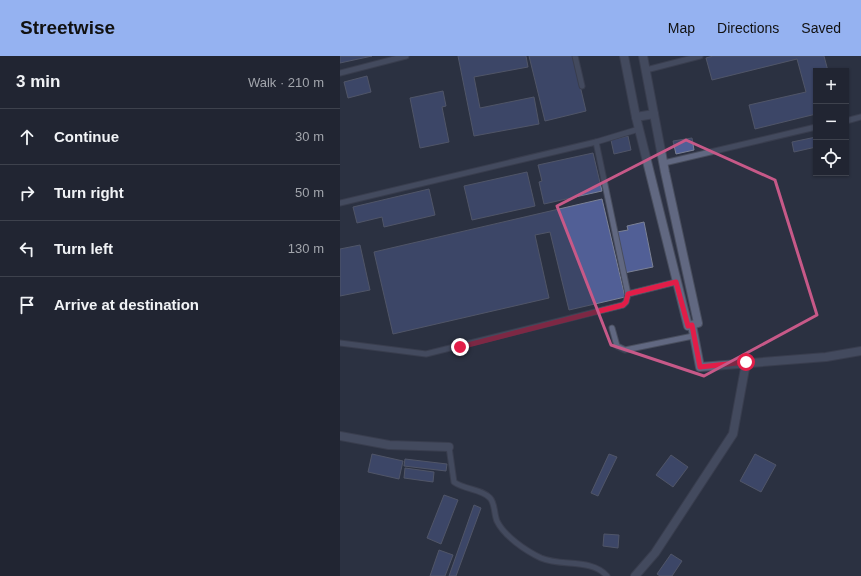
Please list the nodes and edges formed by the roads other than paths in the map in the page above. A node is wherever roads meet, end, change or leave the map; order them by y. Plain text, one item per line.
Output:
1 (406, 56) edge
2 (575, 56) edge
3 (624, 56) edge
4 (643, 56) edge
5 (700, 56) edge
6 (646, 70) junction
7 (340, 73) edge
8 (582, 86) dead end
9 (654, 114) junction
10 (636, 117) junction
11 (861, 117) edge
12 (849, 119) edge
13 (639, 129) junction
14 (813, 129) edge
15 (596, 142) junction
16 (664, 163) junction
17 (340, 203) edge
18 (676, 282) junction
19 (628, 294) junction
20 (692, 325) junction
21 (612, 328) dead end
22 (693, 336) junction
23 (340, 343) edge
24 (861, 351) edge
25 (746, 362) junction
26 (340, 436) edge
27 (449, 447) joint
28 (607, 576) edge
29 (635, 576) edge

1 - 7 lane
2 - 8 lane
3 - 10 street
4 - 6 street
5 - 6 lane
6 - 9 street
9 - 10 street
9 - 16 street
10 - 13 street
11 - 12 lane
13 - 15 lane
13 - 18 street
14 - 16 lane
15 - 17 lane
15 - 19 lane
16 - 20 street
18 - 19 lane
18 - 20 street
19 - 23 lane
20 - 22 street
21 - 22 lane
22 - 25 street
24 - 25 street
25 - 29 street
26 - 27 street
27 - 28 lane

